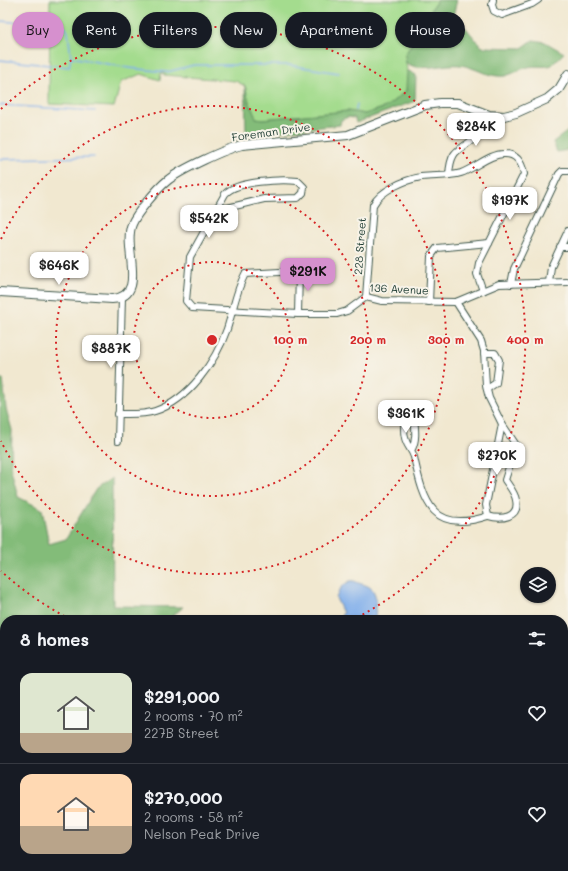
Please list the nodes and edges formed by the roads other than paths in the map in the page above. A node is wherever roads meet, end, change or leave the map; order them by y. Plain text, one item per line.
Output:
1 (493, 0) edge
2 (538, 0) edge
3 (568, 74) edge
4 (489, 115) junction
5 (568, 171) edge
6 (450, 175) junction
7 (217, 207) junction
8 (568, 231) edge
9 (489, 243) junction
10 (560, 246) junction
11 (568, 246) edge
12 (549, 282) junction
13 (568, 282) edge
14 (511, 284) junction
15 (483, 291) junction
16 (0, 292) edge
17 (122, 297) junction
18 (366, 297) junction
19 (429, 302) junction
20 (456, 302) junction
21 (232, 309) junction
22 (298, 314) junction
23 (484, 353) junction
24 (487, 389) junction
25 (118, 414) junction
26 (502, 424) junction
27 (118, 441) dead end
28 (412, 449) junction
29 (488, 516) junction

1 - 2 street
3 - 4 street, Foreman Drive
4 - 6 street
4 - 17 street, Foreman Drive
5 - 14 street
6 - 9 street
6 - 18 street, 228 Street
7 - 7 street
7 - 21 street, 136 Avenue
8 - 10 street
9 - 15 street
9 - 19 street
10 - 11 street
10 - 12 street
12 - 13 street, 136 Avenue
12 - 14 street, 136 Avenue
14 - 15 street, 136 Avenue
15 - 20 street, 136 Avenue
16 - 17 street
17 - 25 street, Foreman Drive
18 - 19 street, 136 Avenue
18 - 22 street, 136 Avenue
19 - 20 street, 136 Avenue
20 - 23 street
21 - 22 street, 136 Avenue
21 - 22 street
21 - 25 street
23 - 24 street
23 - 24 street
24 - 26 street
25 - 27 street, Foreman Drive
26 - 29 street
26 - 29 street
28 - 28 street
28 - 29 street

